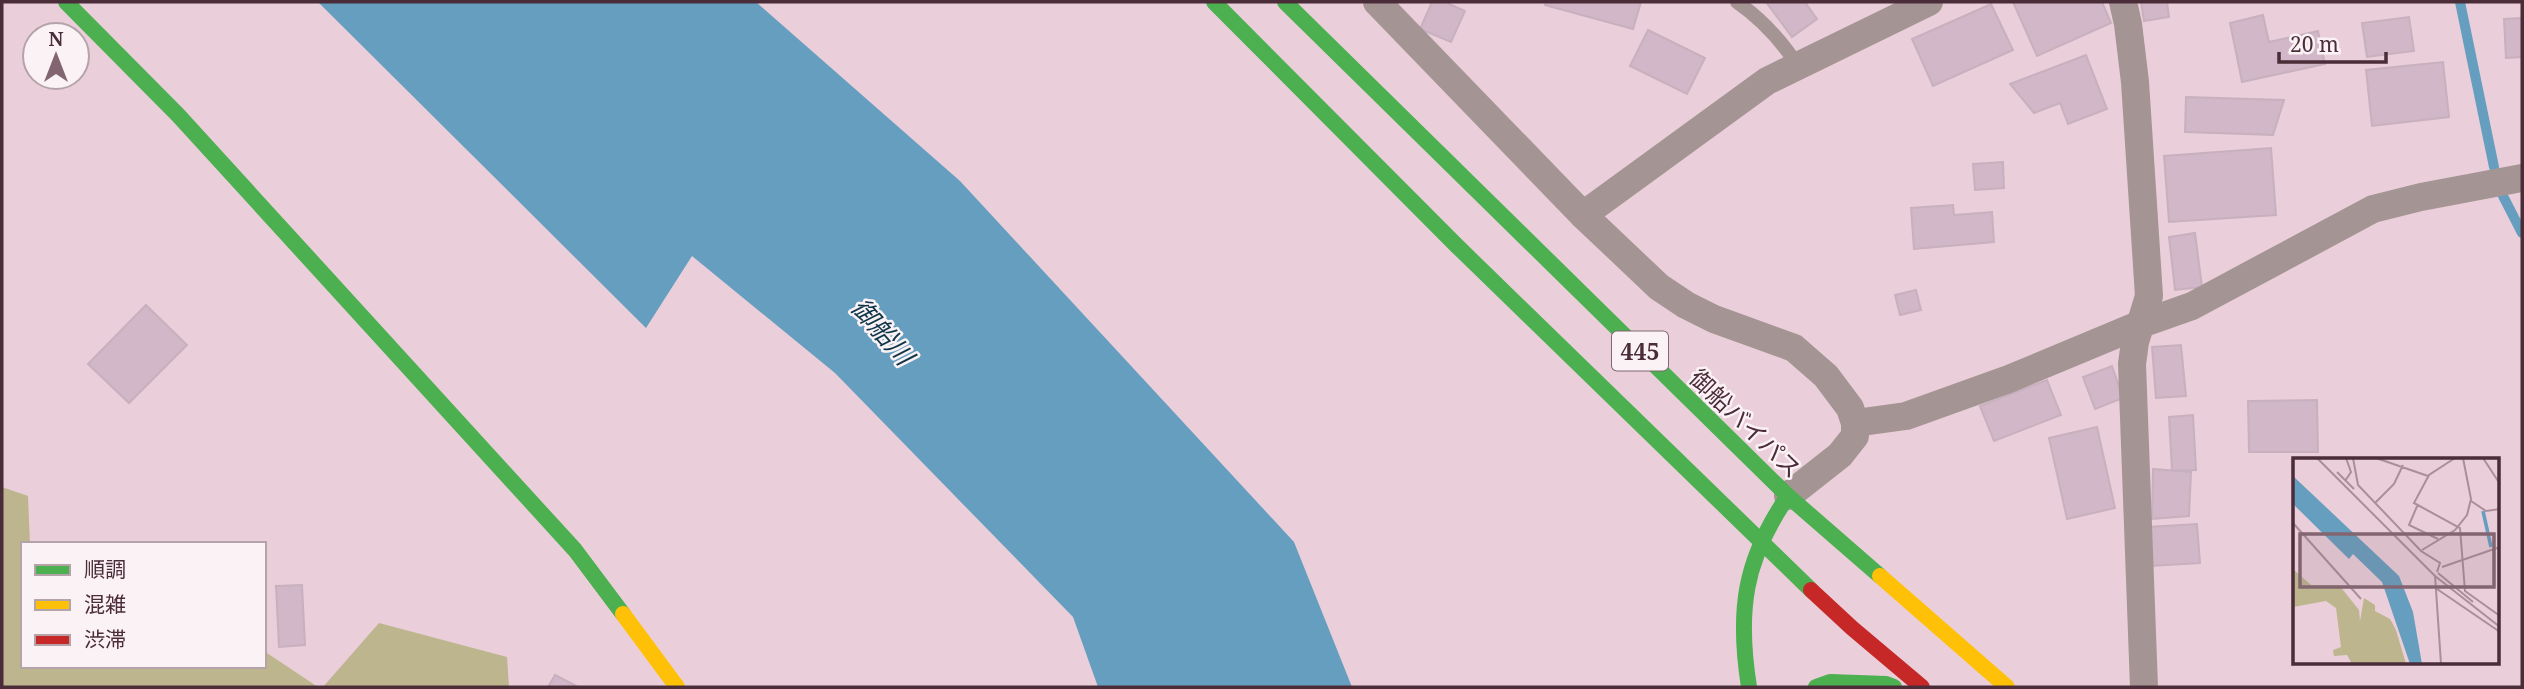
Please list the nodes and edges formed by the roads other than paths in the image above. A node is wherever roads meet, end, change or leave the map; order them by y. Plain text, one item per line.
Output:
1 (66, 2) edge
2 (1214, 2) edge
3 (1285, 2) edge
4 (1377, 2) edge
5 (1737, 2) edge
6 (1929, 2) edge
7 (2123, 2) edge
8 (1798, 66) junction
9 (2522, 178) edge
10 (1583, 215) junction
11 (2141, 324) junction
12 (1855, 423) junction
13 (1788, 496) junction
14 (1760, 542) junction
15 (677, 687) edge
16 (1749, 687) edge
17 (1816, 687) edge
18 (1894, 687) edge
19 (1922, 687) edge
20 (2007, 687) edge
21 (2144, 687) edge

1 - 15 main road
2 - 14 main road, 445
3 - 13 main road, 御船バイパス / 445
4 - 10 street
5 - 8 lane
6 - 8 street
7 - 11 street
8 - 10 street
9 - 11 street
10 - 12 street
11 - 12 street
11 - 21 street
12 - 13 street
13 - 14 main road
13 - 20 main road, 御船バイパス / 445
14 - 16 main road
14 - 19 main road, 445
17 - 18 main road

